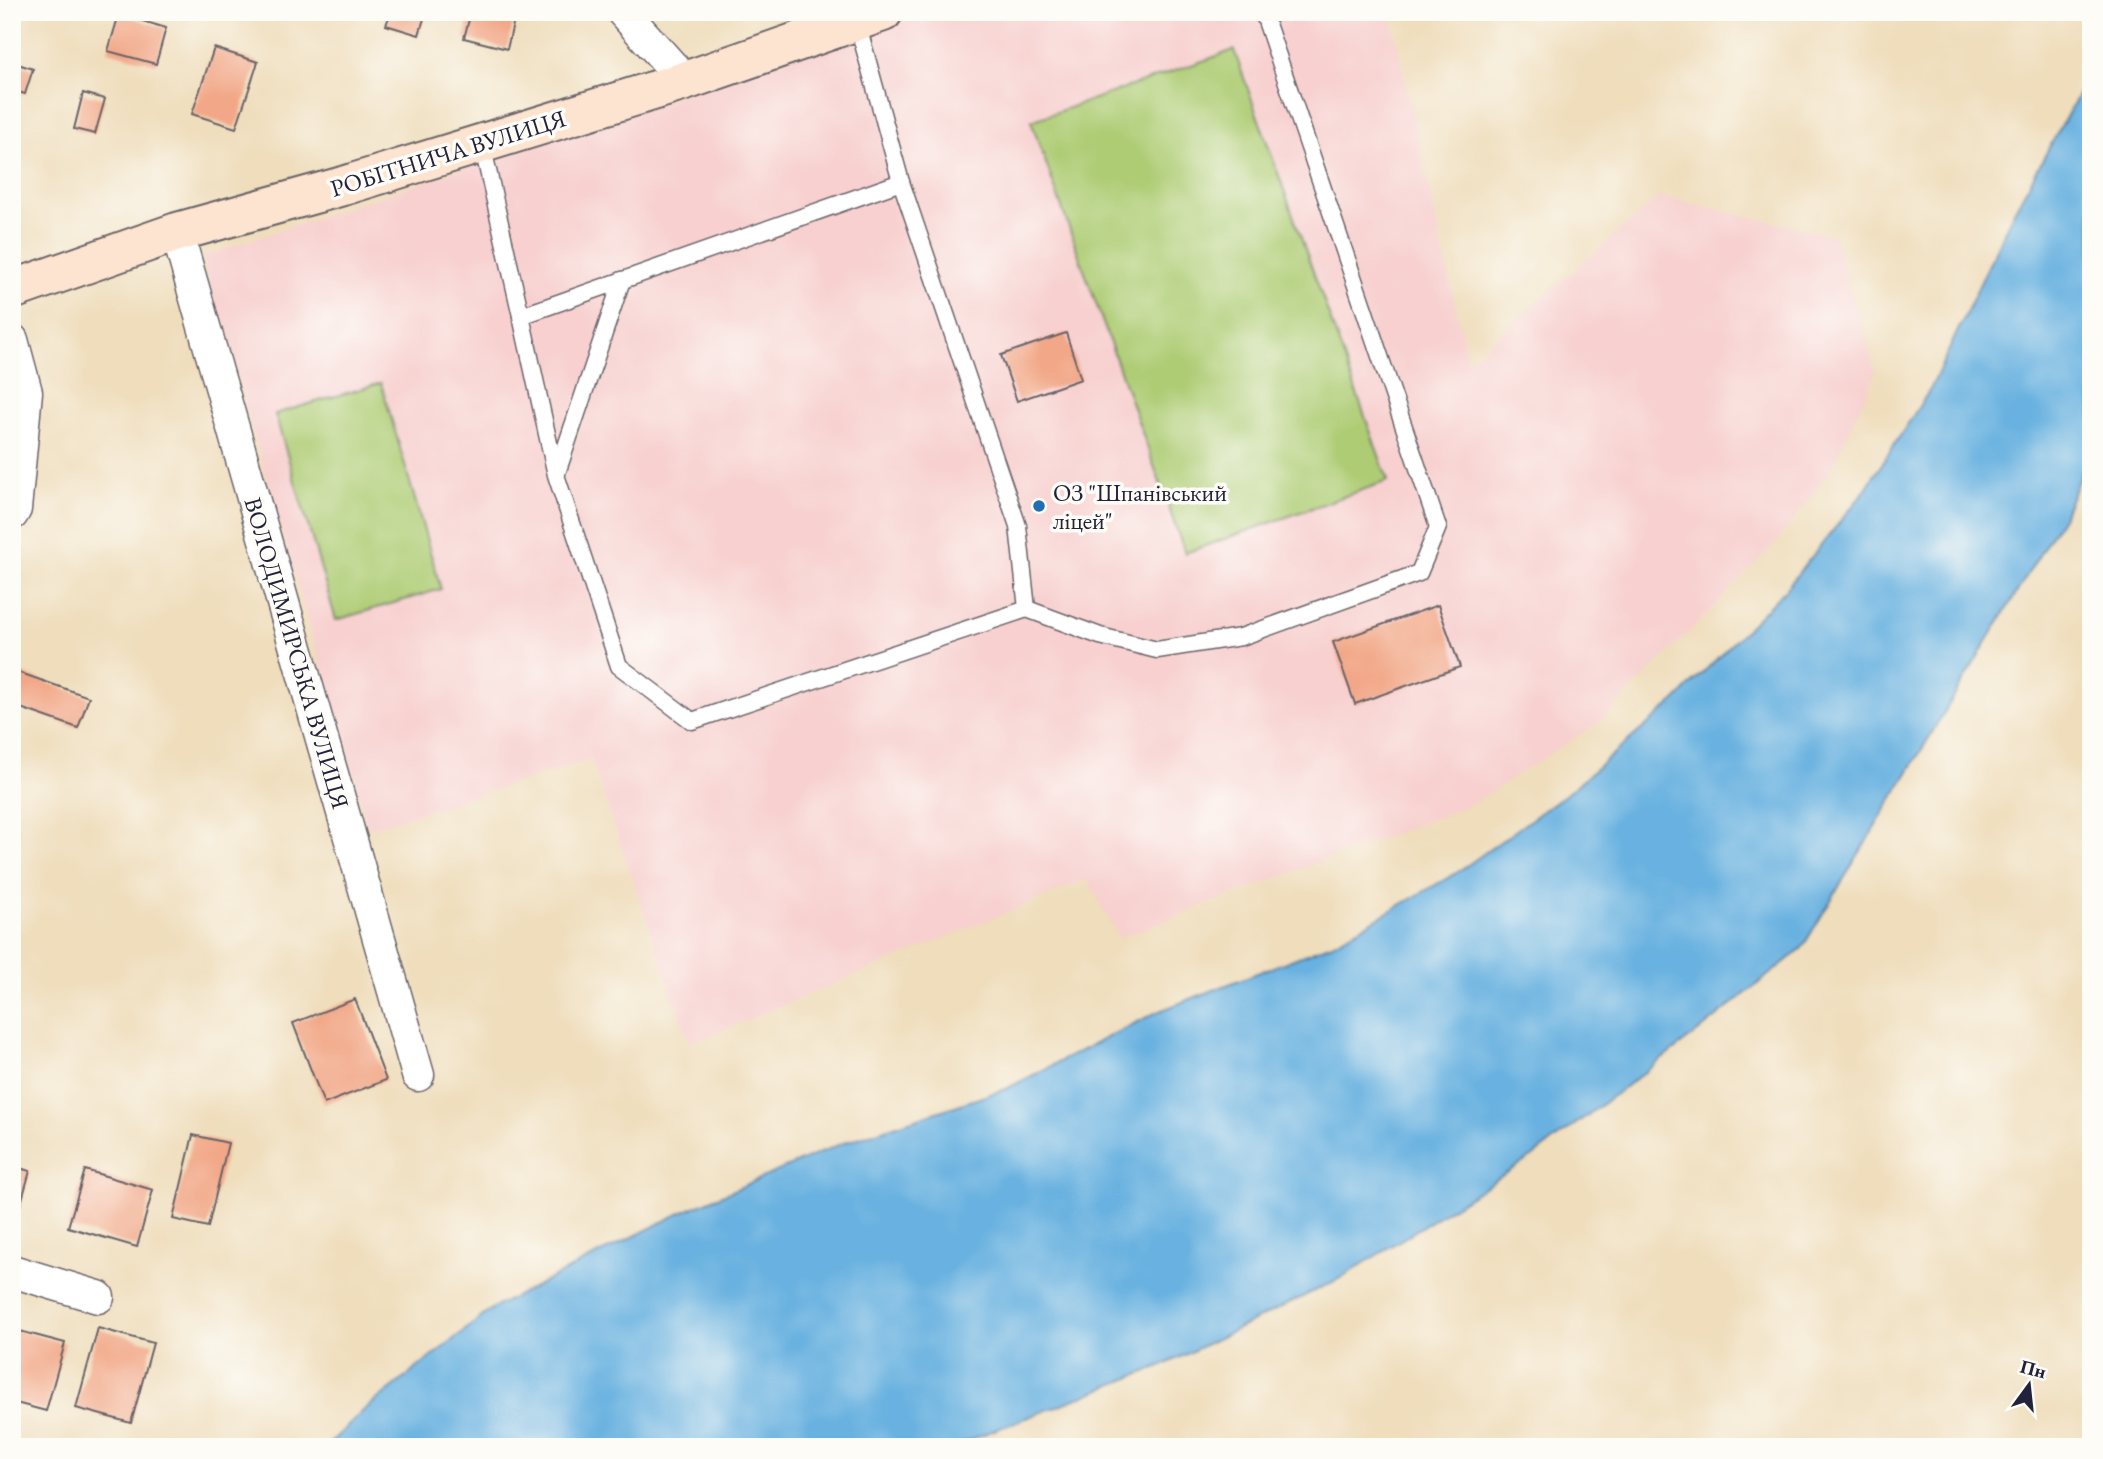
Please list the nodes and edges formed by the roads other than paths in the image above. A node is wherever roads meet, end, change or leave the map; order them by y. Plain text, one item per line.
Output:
1 (623, 12) edge
2 (1263, 12) edge
3 (870, 17) edge
4 (685, 81) junction
5 (482, 143) junction
6 (901, 182) junction
7 (177, 232) junction
8 (622, 280) junction
9 (12, 290) edge
10 (521, 316) junction
11 (12, 340) edge
12 (556, 475) junction
13 (12, 514) edge
14 (1027, 609) junction
15 (418, 1075) dead end
16 (12, 1271) edge
17 (98, 1297) dead end

1 - 4 street
2 - 14 lane
3 - 4 street, РОБІТНИЧА ВУЛИЦЯ
3 - 6 lane
4 - 5 street, РОБІТНИЧА ВУЛИЦЯ
5 - 7 street, РОБІТНИЧА ВУЛИЦЯ
5 - 10 lane
6 - 8 lane
6 - 14 lane
7 - 9 street, РОБІТНИЧА ВУЛИЦЯ
7 - 15 street, ВОЛОДИМИРСЬКА ВУЛИЦЯ
8 - 10 lane
8 - 12 lane
10 - 12 lane
11 - 13 street
12 - 14 lane
16 - 17 street

